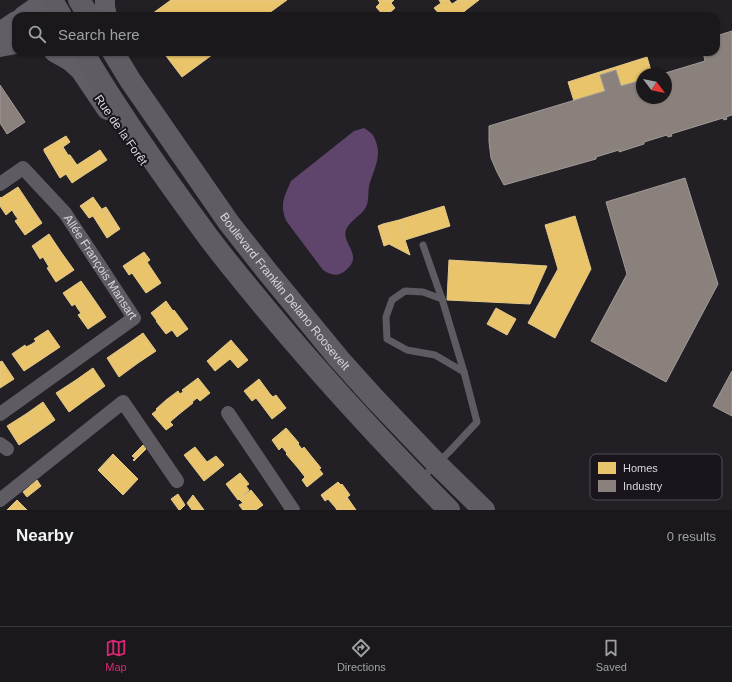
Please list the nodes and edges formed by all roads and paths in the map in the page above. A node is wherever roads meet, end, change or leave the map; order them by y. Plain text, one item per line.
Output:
1 (46, 0) edge
2 (52, 0) edge
3 (79, 0) edge
4 (105, 0) edge
5 (29, 12) edge
6 (59, 12) edge
7 (87, 12) edge
8 (106, 12) edge
9 (12, 24) edge
10 (0, 32) edge
11 (12, 44) edge
12 (0, 46) edge
13 (60, 56) edge
14 (85, 56) edge
15 (115, 56) edge
16 (124, 56) edge
17 (130, 80) junction
18 (0, 184) edge
19 (189, 210) junction
20 (422, 245) dead end
21 (442, 300) junction
22 (464, 372) junction
23 (228, 413) dead end
24 (0, 414) edge
25 (437, 464) junction
26 (419, 480) junction
27 (176, 481) dead end
28 (0, 500) edge
29 (293, 510) edge
30 (449, 510) edge
31 (484, 510) edge

1 - 5 street
2 - 6 main road
3 - 7 main road
4 - 8 street
9 - 10 street
11 - 12 street
13 - 19 street, Rue de la Forêt
14 - 19 main road, Boulevard Franklin Delano Roosevelt
15 - 17 main road, Boulevard Franklin Delano Roosevelt
16 - 17 street
17 - 25 main road, Boulevard Franklin Delano Roosevelt
18 - 24 street, Allée François Mansart
19 - 26 main road, Boulevard Franklin Delano Roosevelt
20 - 21 lane
21 - 22 lane
21 - 22 lane
22 - 25 lane
23 - 29 street
25 - 26 lane
25 - 31 main road, Boulevard Franklin Delano Roosevelt
26 - 30 main road, Boulevard Franklin Delano Roosevelt
27 - 28 street

